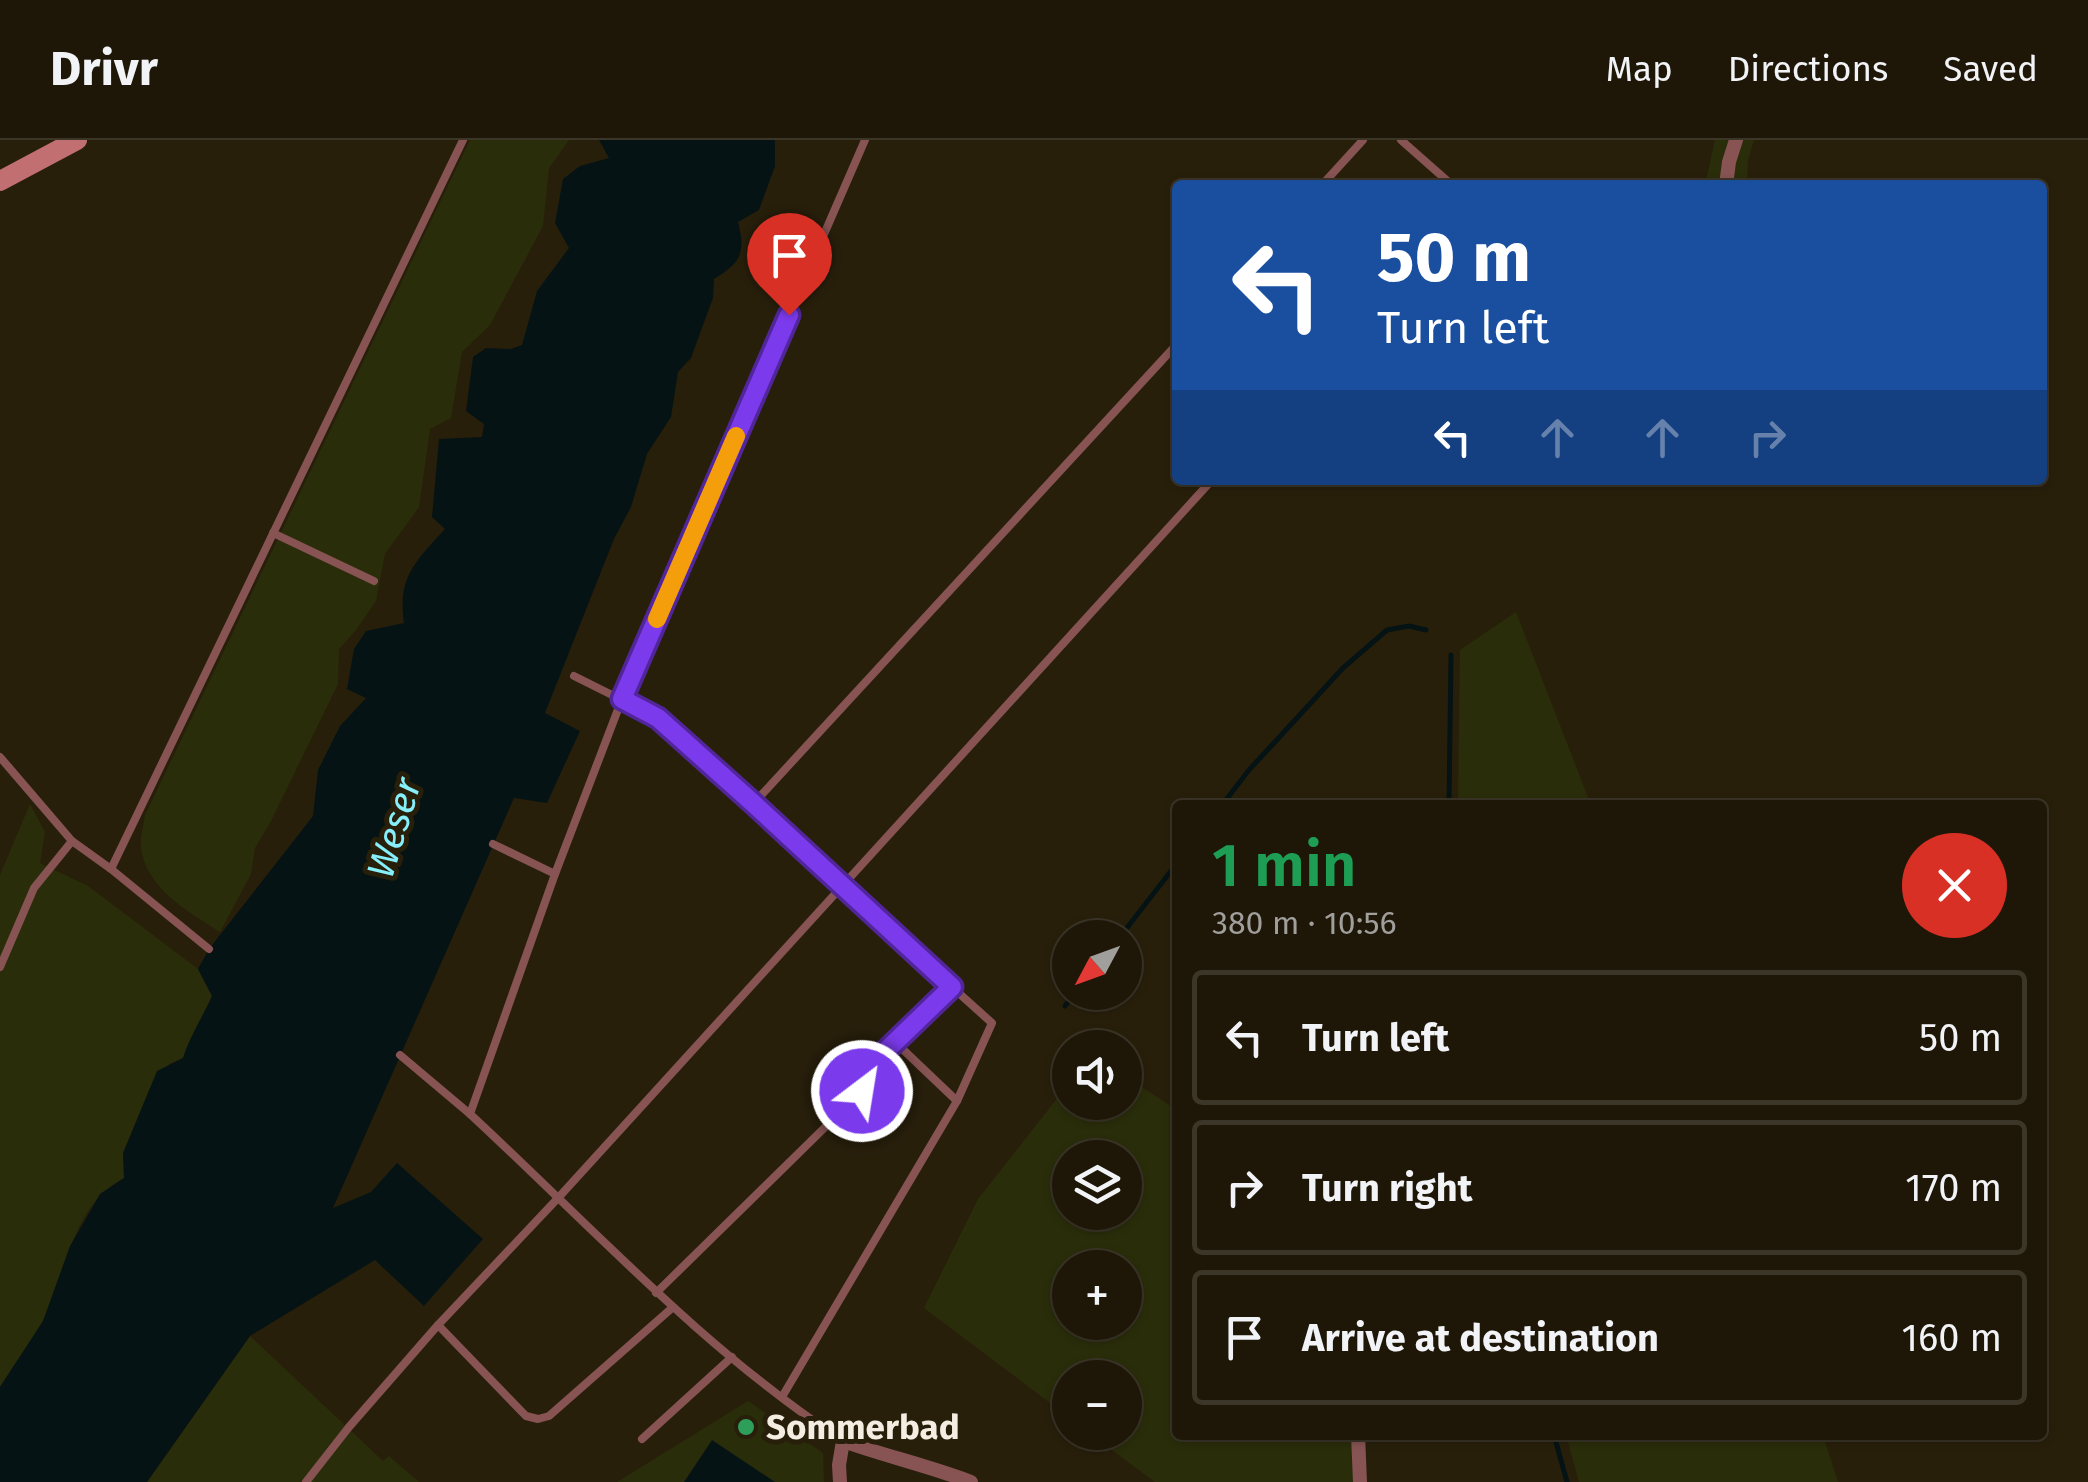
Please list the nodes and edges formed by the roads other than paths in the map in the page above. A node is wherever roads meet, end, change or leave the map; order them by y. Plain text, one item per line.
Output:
1 (77, 140) edge
2 (463, 140) edge
3 (865, 140) edge
4 (1363, 140) edge
5 (1401, 140) edge
6 (1736, 140) edge
7 (1327, 180) edge
8 (1446, 180) edge
9 (1727, 180) edge
10 (0, 181) edge
11 (1172, 350) edge
12 (1207, 485) edge
13 (273, 534) junction
14 (374, 582) dead end
15 (574, 676) dead end
16 (622, 699) junction
17 (0, 757) edge
18 (754, 804) junction
19 (72, 841) junction
20 (493, 844) dead end
21 (111, 869) junction
22 (555, 874) junction
23 (842, 886) junction
24 (209, 948) dead end
25 (0, 966) edge
26 (952, 987) junction
27 (895, 1042) junction
28 (400, 1055) dead end
29 (957, 1101) junction
30 (470, 1114) junction
31 (559, 1197) junction
32 (656, 1293) junction
33 (672, 1308) junction
34 (438, 1324) junction
35 (732, 1357) junction
36 (782, 1397) junction
37 (642, 1438) dead end
38 (843, 1440) junction
39 (1358, 1440) edge
40 (306, 1482) edge
41 (840, 1482) edge
42 (972, 1482) edge
43 (1360, 1482) edge

1 - 10 main road
2 - 13 lane
3 - 16 lane
4 - 7 lane
5 - 8 lane
6 - 9 street
11 - 18 lane
12 - 23 lane
13 - 14 lane
13 - 21 lane
15 - 16 lane
16 - 18 lane
16 - 22 lane
17 - 19 lane
18 - 23 lane
19 - 21 lane
19 - 25 lane
20 - 22 lane
21 - 24 lane
22 - 30 lane
23 - 26 lane
23 - 31 lane
26 - 27 lane
26 - 29 lane
27 - 29 lane
27 - 32 lane
28 - 30 lane
29 - 36 lane
30 - 31 lane
31 - 32 lane
31 - 34 lane
32 - 33 lane
33 - 34 lane
33 - 35 lane
34 - 40 lane
35 - 36 lane
35 - 37 lane
36 - 38 lane
38 - 41 street
38 - 42 street
39 - 43 street

